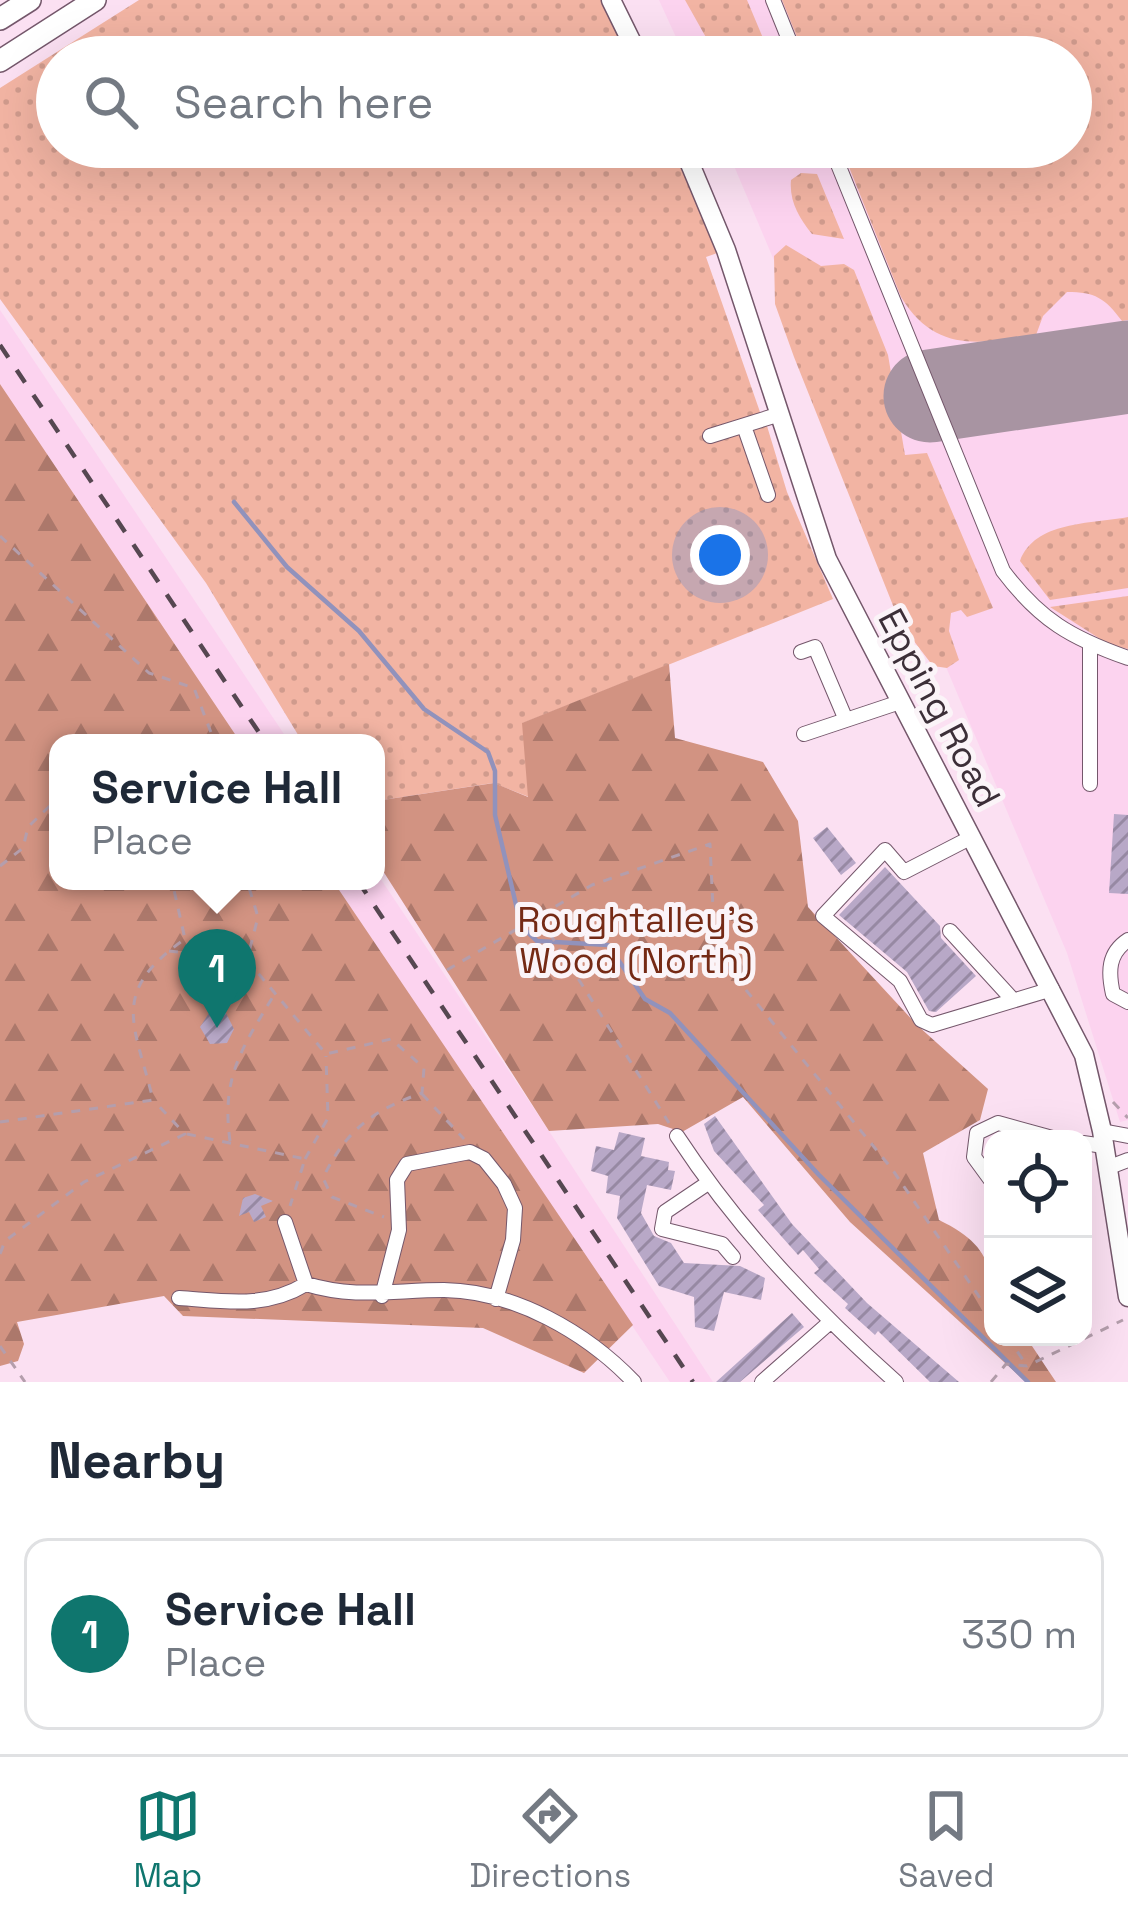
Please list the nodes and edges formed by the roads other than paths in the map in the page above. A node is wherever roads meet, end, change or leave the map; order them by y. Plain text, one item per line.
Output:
1 (30, 0) edge
2 (94, 0) edge
3 (611, 0) edge
4 (773, 0) edge
5 (0, 19) edge
6 (39, 36) edge
7 (629, 36) edge
8 (788, 36) edge
9 (36, 38) edge
10 (0, 61) edge
11 (691, 168) edge
12 (839, 168) edge
13 (777, 415) junction
14 (744, 426) junction
15 (710, 436) dead end
16 (767, 495) dead end
17 (1090, 645) junction
18 (802, 652) dead end
19 (1128, 658) edge
20 (897, 703) junction
21 (846, 720) junction
22 (804, 734) dead end
23 (1090, 784) dead end
24 (970, 838) junction
25 (950, 932) dead end
26 (1128, 940) edge
27 (1052, 988) junction
28 (1013, 1000) junction
29 (1128, 1002) edge
30 (1023, 1130) edge
31 (677, 1136) road end
32 (1128, 1136) edge
33 (1103, 1139) junction
34 (1092, 1141) edge
35 (1128, 1160) edge
36 (1107, 1168) junction
37 (984, 1171) edge
38 (708, 1183) junction
39 (285, 1222) road end
40 (733, 1257) dead end
41 (306, 1284) junction
42 (382, 1296) junction
43 (1128, 1297) edge
44 (179, 1298) dead end
45 (496, 1298) junction
46 (829, 1323) junction
47 (634, 1382) edge
48 (762, 1382) edge
49 (896, 1382) edge

1 - 5 highway
2 - 6 highway
3 - 7 main road
4 - 8 street
9 - 10 highway
11 - 13 main road, Epping Road
12 - 17 street
13 - 14 street
13 - 20 main road, Epping Road
14 - 15 street
14 - 16 street
17 - 19 street
17 - 23 street
18 - 21 street
20 - 21 street
20 - 24 main road, Epping Road
21 - 22 street
24 - 27 main road, Epping Road
24 - 28 street
25 - 28 street
26 - 29 street
27 - 28 street
27 - 33 main road, Epping Road
30 - 37 street
31 - 38 street
32 - 33 street
33 - 34 street
33 - 36 main road, Epping Road
35 - 36 street
36 - 43 main road, Epping Road
38 - 40 street
38 - 46 street
39 - 41 street
41 - 42 street
41 - 44 street
42 - 45 street
42 - 45 street
45 - 47 street
46 - 48 street
46 - 49 street

